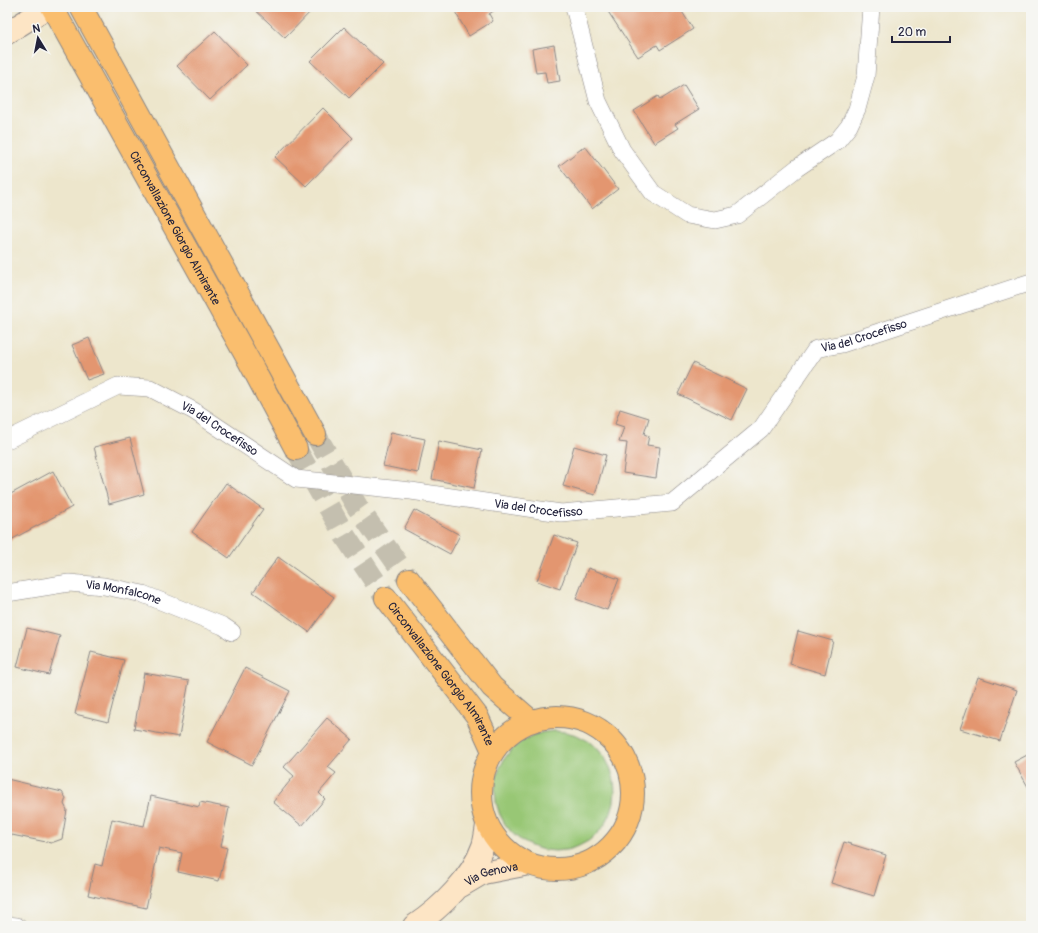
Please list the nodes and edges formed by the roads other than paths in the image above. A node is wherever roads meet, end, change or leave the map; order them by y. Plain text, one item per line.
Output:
1 (80, 7) edge
2 (574, 7) edge
3 (871, 7) edge
4 (46, 9) edge
5 (7, 33) edge
6 (1031, 282) edge
7 (315, 434) tunnel mouth
8 (7, 440) edge
9 (296, 449) tunnel mouth
10 (409, 580) tunnel mouth
11 (7, 593) edge
12 (386, 598) tunnel mouth
13 (232, 632) dead end
14 (532, 721) junction
15 (493, 751) junction
16 (487, 825) junction
17 (529, 864) junction
18 (456, 888) junction
19 (7, 925) edge
20 (17, 926) edge
21 (414, 926) edge

1 - 7 highway, Circonvallazione Giorgio Almirante
2 - 3 street
4 - 5 main road
4 - 9 highway, Circonvallazione Giorgio Almirante
6 - 8 street, Via del Crocefisso
10 - 14 highway
11 - 13 street, Via Monfalcone
12 - 15 highway, Circonvallazione Giorgio Almirante
14 - 15 highway, Via Genova
14 - 17 highway, Via Genova
15 - 16 highway, Via Genova
16 - 17 highway, Via Genova
16 - 18 main road, Via Genova
17 - 18 main road, Via Genova
18 - 21 main road, Via Genova
19 - 20 street

